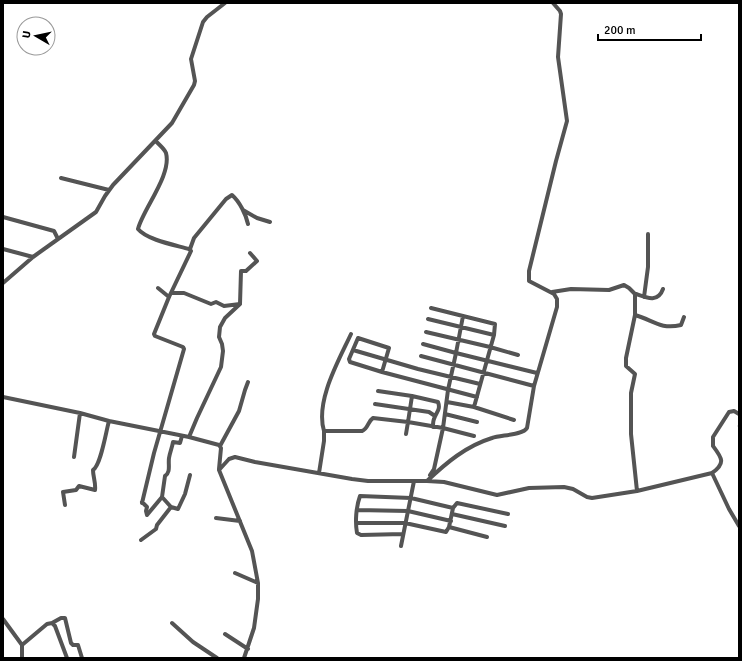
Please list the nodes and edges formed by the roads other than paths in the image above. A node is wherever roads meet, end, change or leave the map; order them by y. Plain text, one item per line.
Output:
1 (225, 3) edge
2 (553, 3) edge
3 (156, 141) junction
4 (61, 178) dead end
5 (109, 190) junction
6 (243, 210) junction
7 (3, 217) edge
8 (270, 222) dead end
9 (248, 224) dead end
10 (648, 234) dead end
11 (58, 239) junction
12 (3, 249) edge
13 (190, 249) junction
14 (250, 253) dead end
15 (33, 257) junction
16 (3, 283) edge
17 (158, 288) dead end
18 (663, 289) dead end
19 (552, 292) junction
20 (635, 294) junction
21 (170, 295) junction
22 (644, 297) junction
23 (240, 304) junction
24 (432, 308) dead end
25 (635, 315) junction
26 (462, 316) junction
27 (684, 317) dead end
28 (428, 320) dead end
29 (460, 327) junction
30 (426, 332) dead end
31 (351, 334) dead end
32 (494, 335) junction
33 (458, 340) junction
34 (423, 344) dead end
35 (490, 347) junction
36 (353, 350) junction
37 (456, 353) junction
38 (518, 355) dead end
39 (421, 356) dead end
40 (386, 360) junction
41 (486, 361) junction
42 (454, 365) junction
43 (382, 372) junction
44 (483, 372) junction
45 (537, 373) junction
46 (451, 378) junction
47 (248, 382) dead end
48 (480, 384) junction
49 (534, 386) junction
50 (448, 390) junction
51 (378, 391) dead end
52 (412, 396) junction
53 (3, 397) edge
54 (476, 397) junction
55 (447, 402) junction
56 (375, 404) dead end
57 (474, 407) junction
58 (410, 409) junction
59 (80, 413) junction
60 (445, 414) junction
61 (739, 414) edge
62 (435, 416) junction
63 (514, 420) dead end
64 (109, 421) junction
65 (408, 422) junction
66 (477, 422) dead end
67 (432, 426) junction
68 (443, 428) junction
69 (160, 431) junction
70 (324, 431) junction
71 (406, 434) dead end
72 (182, 436) junction
73 (474, 436) dead end
74 (190, 437) junction
75 (220, 446) junction
76 (74, 457) dead end
77 (219, 470) junction
78 (319, 473) junction
79 (712, 473) junction
80 (190, 475) dead end
81 (414, 481) junction
82 (427, 481) junction
83 (637, 491) junction
84 (162, 497) junction
85 (412, 498) junction
86 (65, 505) dead end
87 (171, 507) junction
88 (453, 508) junction
89 (357, 510) junction
90 (408, 511) junction
91 (452, 514) junction
92 (508, 514) dead end
93 (216, 518) dead end
94 (240, 521) junction
95 (451, 521) junction
96 (356, 523) junction
97 (405, 523) junction
98 (505, 526) dead end
99 (739, 526) edge
100 (449, 528) junction
101 (403, 534) junction
102 (487, 537) dead end
103 (141, 540) dead end
104 (401, 546) dead end
105 (235, 573) dead end
106 (258, 583) junction
107 (3, 619) edge
108 (52, 623) junction
109 (172, 623) dead end
110 (225, 634) dead end
111 (22, 645) junction
112 (248, 649) junction
113 (22, 658) edge
114 (67, 658) edge
115 (82, 658) edge
116 (217, 658) edge
117 (244, 658) edge

1 - 3 street
2 - 19 street
3 - 5 street
3 - 13 street
4 - 5 street
5 - 11 street
6 - 8 street
6 - 9 street
6 - 13 street
7 - 11 street
10 - 22 street
11 - 15 street
12 - 15 street
13 - 21 street
14 - 23 street
15 - 16 street
17 - 21 street
18 - 22 street
19 - 20 street
19 - 45 street
20 - 22 street
20 - 25 street
21 - 23 street
21 - 69 street
23 - 74 street
24 - 26 street
25 - 27 street
25 - 83 street
26 - 29 street
26 - 32 street
28 - 29 street
29 - 32 street
29 - 33 street
30 - 33 street
31 - 70 street
32 - 35 street
33 - 35 street
33 - 37 street
34 - 37 street
35 - 38 street
35 - 41 street
36 - 40 street
36 - 40 street
36 - 43 street
37 - 41 street
37 - 42 street
39 - 42 street
40 - 43 street
40 - 46 street
41 - 44 street
41 - 45 street
42 - 44 street
42 - 46 street
43 - 50 street
44 - 48 street
44 - 49 street
45 - 49 street
46 - 48 street
46 - 50 street
47 - 75 street
48 - 54 street
49 - 82 street
50 - 54 street
50 - 55 street
51 - 52 street
52 - 58 street
52 - 62 street
53 - 59 street
54 - 57 street
55 - 57 street
55 - 60 street
56 - 58 street
57 - 63 street
58 - 62 street
58 - 65 street
59 - 64 street
59 - 76 street
60 - 66 street
60 - 68 street
61 - 79 street
62 - 67 street
64 - 69 street
64 - 86 street
65 - 67 street
65 - 70 street
65 - 71 street
67 - 68 street
68 - 73 street
68 - 82 street
69 - 72 street
69 - 84 street
70 - 78 street
72 - 74 street
72 - 84 street
74 - 75 street
75 - 77 street
77 - 78 street
77 - 94 street
78 - 81 street
79 - 83 street
79 - 99 street
80 - 87 street
81 - 82 street
81 - 85 street
82 - 83 street
84 - 87 street
85 - 88 street
85 - 89 street
85 - 90 street
87 - 103 street
88 - 91 street
88 - 92 street
89 - 90 street
89 - 96 street
90 - 95 street
90 - 97 street
91 - 95 street
91 - 98 street
93 - 94 street
94 - 106 street
95 - 100 street
96 - 97 street
96 - 101 street
97 - 100 street
97 - 101 street
100 - 102 street
101 - 104 street
105 - 106 street
106 - 112 street
107 - 111 street
108 - 111 street
108 - 114 street
108 - 115 street
109 - 116 street
110 - 112 street
111 - 113 street
112 - 117 street

